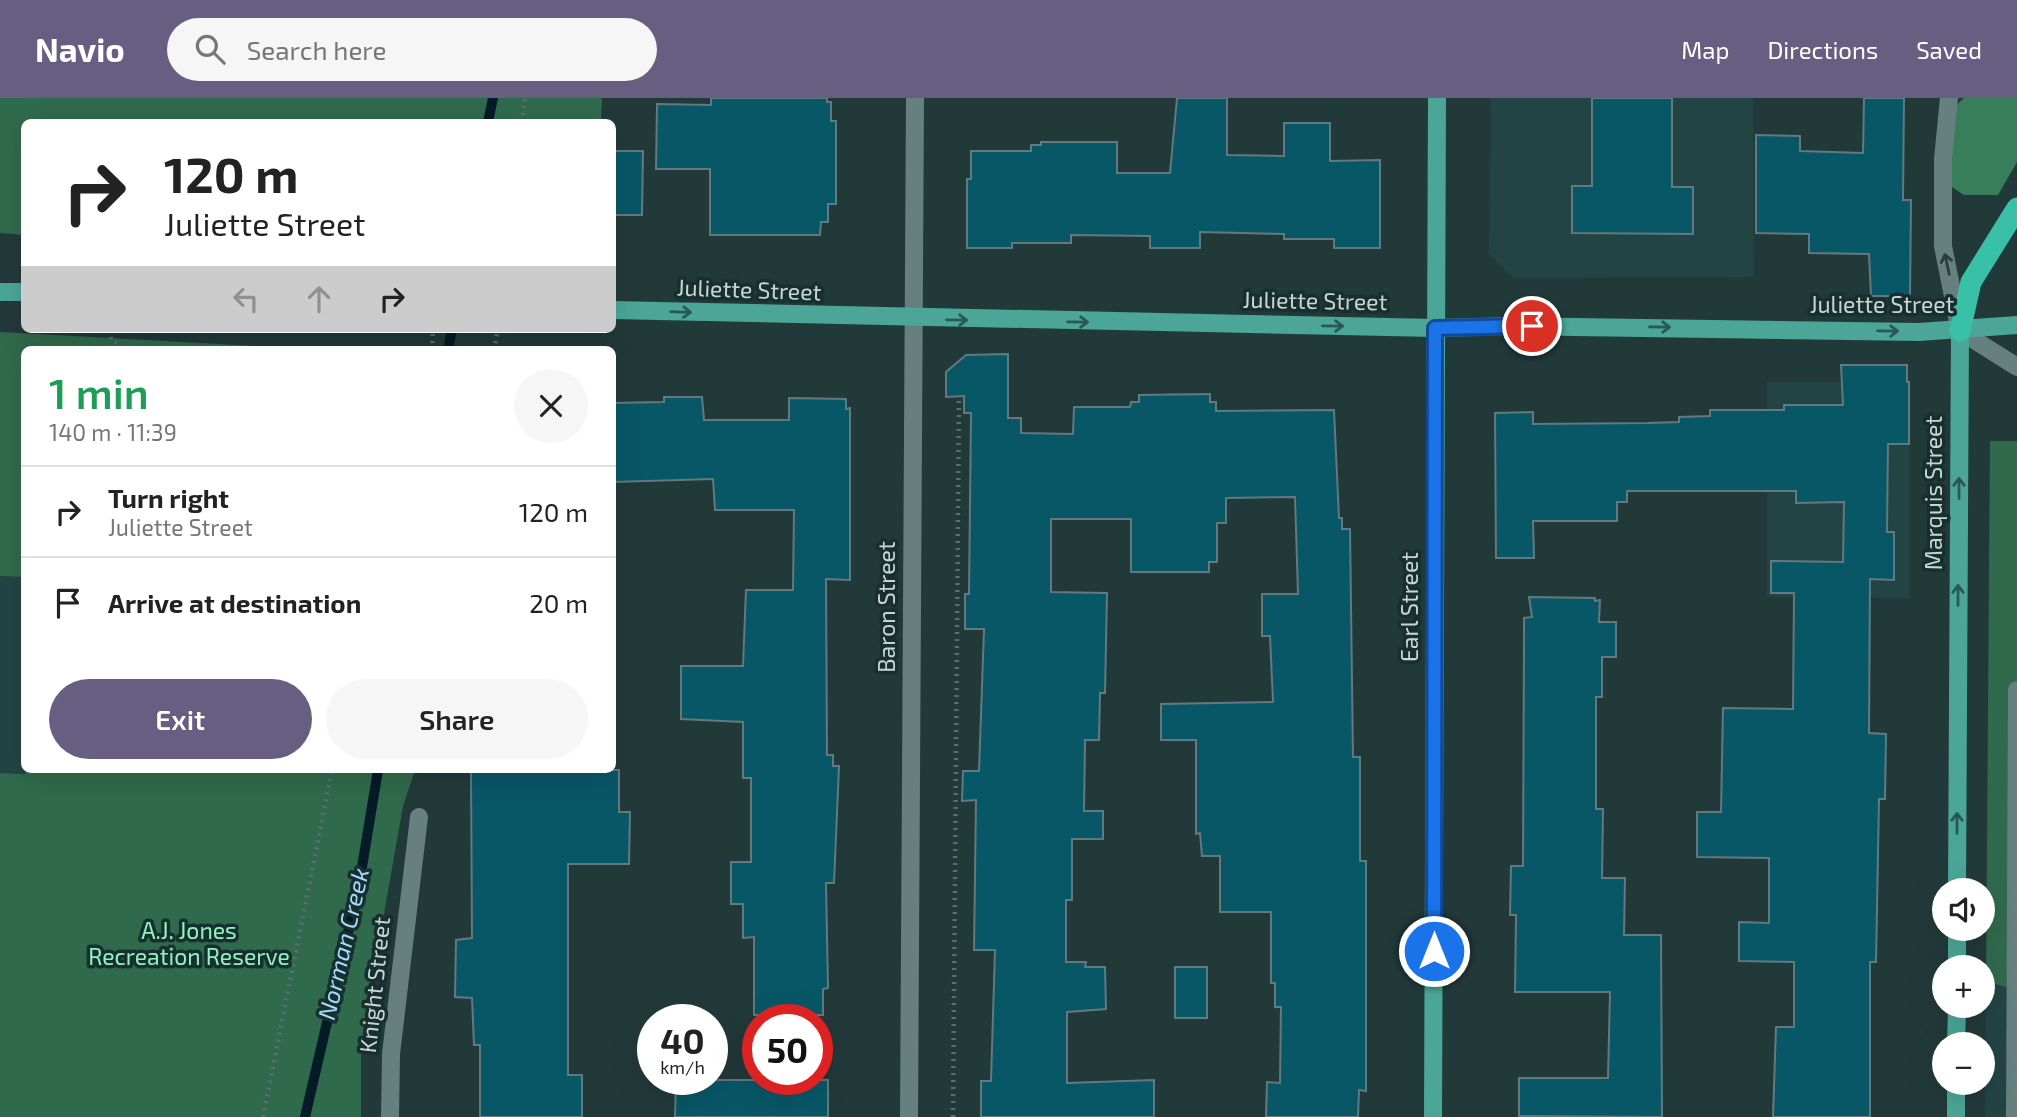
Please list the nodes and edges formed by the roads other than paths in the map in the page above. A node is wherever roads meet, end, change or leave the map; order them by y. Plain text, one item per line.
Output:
1 (915, 98) edge
2 (1437, 98) edge
3 (1949, 98) edge
4 (2017, 208) edge
5 (0, 292) edge
6 (21, 292) edge
7 (616, 310) edge
8 (914, 319) junction
9 (2017, 325) edge
10 (1435, 328) junction
11 (1960, 331) junction
12 (2017, 367) edge
13 (2017, 690) edge
14 (419, 817) dead end
15 (1957, 878) edge
16 (1956, 1095) edge
17 (390, 1117) edge
18 (909, 1117) edge
19 (1433, 1117) edge
20 (1956, 1117) edge
21 (2015, 1117) edge

1 - 8 street, Baron Street
2 - 10 main road, Earl Street
11 -> 3 street, Marquis Street
4 - 11 highway
5 - 6 main road
7 -> 8 main road, Juliette Street
8 -> 10 main road, Juliette Street
8 - 18 street, Baron Street
9 - 11 main road, Juliette Street
10 -> 11 main road, Juliette Street
10 - 19 main road, Earl Street
11 - 12 street
15 -> 11 main road, Marquis Street
13 - 21 street
14 - 17 street, Knight Street
16 - 20 main road

